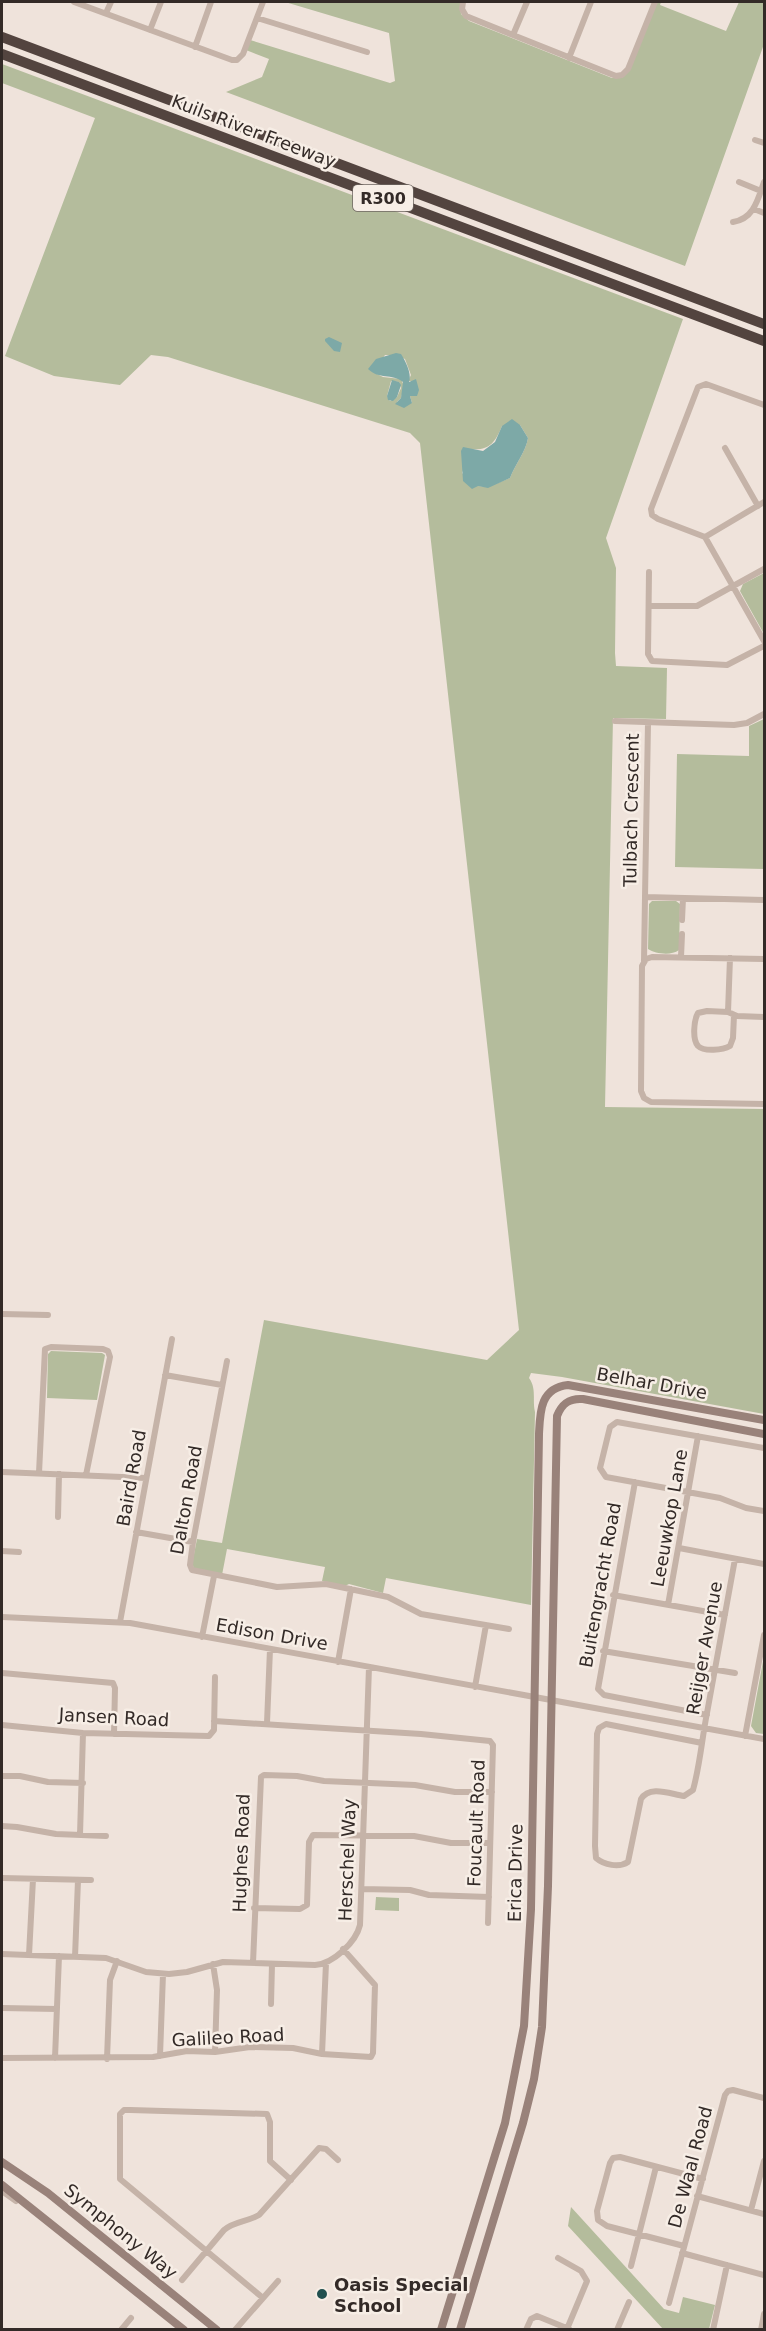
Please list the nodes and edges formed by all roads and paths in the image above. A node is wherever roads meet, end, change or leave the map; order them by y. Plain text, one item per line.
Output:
1 (74, 2) edge
2 (111, 2) edge
3 (161, 2) edge
4 (211, 2) edge
5 (263, 2) edge
6 (463, 2) edge
7 (526, 2) edge
8 (591, 2) edge
9 (655, 2) edge
10 (106, 13) junction
11 (257, 18) junction
12 (150, 30) junction
13 (513, 35) junction
14 (2, 37) edge
15 (195, 47) junction
16 (367, 52) dead end
17 (2, 54) edge
18 (568, 58) junction
19 (755, 140) dead end
20 (765, 144) edge
21 (739, 182) dead end
22 (765, 182) edge
23 (761, 191) junction
24 (754, 209) junction
25 (765, 213) edge
26 (733, 222) dead end
27 (765, 324) edge
28 (765, 341) edge
29 (765, 405) edge
30 (725, 448) dead end
31 (761, 504) edge
32 (705, 537) junction
33 (765, 569) edge
34 (650, 572) dead end
35 (734, 587) junction
36 (650, 606) junction
37 (765, 641) edge
38 (765, 646) edge
39 (765, 714) edge
40 (615, 722) dead end
41 (648, 723) junction
42 (645, 897) junction
43 (683, 898) junction
44 (765, 900) edge
45 (682, 920) dead end
46 (682, 934) dead end
47 (681, 957) junction
48 (730, 958) junction
49 (765, 959) edge
50 (644, 961) junction
51 (731, 1014) junction
52 (765, 1017) edge
53 (765, 1104) edge
54 (2, 1314) edge
55 (48, 1315) dead end
56 (172, 1339) dead end
57 (227, 1361) dead end
58 (165, 1376) junction
59 (222, 1385) junction
60 (542, 1405) joint
61 (557, 1416) joint
62 (765, 1420) edge
63 (765, 1434) edge
64 (698, 1436) junction
65 (765, 1448) edge
66 (2, 1472) edge
67 (39, 1473) junction
68 (60, 1473) junction
69 (86, 1474) junction
70 (146, 1478) junction
71 (635, 1482) junction
72 (689, 1492) junction
73 (765, 1511) edge
74 (58, 1517) dead end
75 (136, 1532) junction
76 (193, 1542) junction
77 (679, 1548) junction
78 (2, 1551) edge
79 (19, 1552) dead end
80 (735, 1559) junction
81 (765, 1564) edge
82 (214, 1575) junction
83 (351, 1589) junction
84 (613, 1595) junction
85 (668, 1605) junction
86 (725, 1615) junction
87 (2, 1617) edge
88 (120, 1622) junction
89 (486, 1625) junction
90 (509, 1629) dead end
91 (765, 1635) edge
92 (202, 1636) junction
93 (270, 1649) junction
94 (603, 1651) junction
95 (338, 1662) junction
96 (369, 1667) junction
97 (715, 1670) junction
98 (2, 1673) edge
99 (735, 1673) dead end
100 (215, 1677) dead end
101 (475, 1687) junction
102 (535, 1698) junction
103 (550, 1700) junction
104 (707, 1714) junction
105 (214, 1721) junction
106 (267, 1723) junction
107 (2, 1725) edge
108 (704, 1728) junction
109 (366, 1731) junction
110 (83, 1733) junction
111 (114, 1734) junction
112 (746, 1736) junction
113 (765, 1739) edge
114 (702, 1743) junction
115 (2, 1776) edge
116 (82, 1783) junction
117 (365, 1783) junction
118 (492, 1792) junction
119 (2, 1826) edge
120 (363, 1834) junction
121 (80, 1835) junction
122 (106, 1836) dead end
123 (490, 1843) junction
124 (2, 1878) edge
125 (33, 1879) junction
126 (78, 1880) junction
127 (91, 1880) dead end
128 (362, 1889) junction
129 (489, 1897) junction
130 (254, 1908) junction
131 (488, 1923) dead end
132 (343, 1949) junction
133 (2, 1954) edge
134 (29, 1955) junction
135 (59, 1956) junction
136 (75, 1957) junction
137 (117, 1961) junction
138 (253, 1963) junction
139 (326, 1963) junction
140 (213, 1964) junction
141 (272, 1964) junction
142 (163, 1974) junction
143 (271, 2004) dead end
144 (2, 2008) edge
145 (57, 2009) junction
146 (215, 2052) junction
147 (322, 2055) junction
148 (160, 2056) junction
149 (2, 2058) edge
150 (55, 2058) junction
151 (107, 2059) junction
152 (765, 2098) edge
153 (338, 2160) dead end
154 (765, 2161) edge
155 (2, 2162) edge
156 (656, 2167) junction
157 (703, 2179) junction
158 (291, 2180) junction
159 (2, 2185) edge
160 (2, 2191) edge
161 (697, 2196) junction
162 (751, 2210) junction
163 (765, 2214) edge
164 (640, 2234) junction
165 (68, 2238) junction
166 (683, 2250) junction
167 (206, 2251) junction
168 (558, 2258) dead end
169 (727, 2265) junction
170 (631, 2266) dead end
171 (765, 2275) edge
172 (182, 2280) dead end
173 (278, 2281) dead end
174 (263, 2298) junction
175 (629, 2302) dead end
176 (669, 2303) dead end
177 (765, 2314) edge
178 (131, 2318) dead end
179 (568, 2329) edge
180 (121, 2330) edge
181 (184, 2330) edge
182 (217, 2330) edge
183 (235, 2330) edge
184 (441, 2330) edge
185 (460, 2330) edge
186 (526, 2330) edge
187 (617, 2330) edge
188 (713, 2330) edge
189 (761, 2330) edge

1 - 10 street
2 - 10 street
3 - 12 street
4 - 15 street
5 - 11 street
6 - 13 street
7 - 13 street
8 - 18 street
9 - 18 street
10 - 12 street
11 - 15 street
11 - 16 street
12 - 15 street
13 - 18 street
14 - 27 highway, Kuils River Freeway / R300
17 - 28 highway, Kuils River Freeway / R300
19 - 20 street
21 - 23 street
22 - 23 street
23 - 24 street
24 - 25 street
24 - 26 street
29 - 32 street
30 - 31 street
31 - 32 street
32 - 35 street
33 - 35 street
34 - 36 street
35 - 36 street
35 - 37 street
36 - 38 street
39 - 41 street
40 - 41 street
41 - 42 street, Tulbach Crescent
42 - 43 street, Tulbach Crescent
42 - 50 street, Tulbach Crescent
43 - 44 street, Tulbach Crescent
43 - 45 street
46 - 47 street
47 - 48 street
47 - 50 street
48 - 49 street
48 - 51 street
50 - 53 street, Tulbach Crescent
51 - 51 street
51 - 52 street
54 - 55 street
56 - 58 street, Baird Road
57 - 59 street, Dalton Road
58 - 59 street
58 - 70 street, Baird Road
59 - 76 street, Dalton Road
60 - 62 main road, Belhar Drive
60 - 102 main road, Erica Drive
61 - 63 main road, Belhar Drive
61 - 103 main road, Erica Drive
64 - 65 street
64 - 71 street
64 - 72 street, Leeuwkop Lane
66 - 67 street
67 - 68 street
67 - 69 street
68 - 69 street
68 - 74 street
69 - 70 street
70 - 75 street, Baird Road
71 - 72 street
71 - 84 street, Buitengracht Road
72 - 73 street
72 - 77 street, Leeuwkop Lane
75 - 76 street
75 - 88 street, Baird Road
76 - 82 street, Dalton Road
77 - 80 street
77 - 85 street, Leeuwkop Lane
78 - 79 street
80 - 81 street
80 - 86 street, Reijger Avenue
82 - 83 street, Dalton Road
82 - 92 street
83 - 89 street, Dalton Road
83 - 95 street
84 - 85 street
84 - 94 street, Buitengracht Road
85 - 86 street
86 - 97 street, Reijger Avenue
87 - 88 street, Edison Drive
88 - 92 street, Edison Drive
89 - 90 street, Dalton Road
89 - 101 street
91 - 112 street
92 - 93 street, Edison Drive
93 - 95 street, Edison Drive
93 - 106 street
94 - 97 street
94 - 104 street, Buitengracht Road
95 - 96 street, Edison Drive
96 - 101 street, Edison Drive
96 - 109 street, Herschel Way
97 - 99 street
97 - 104 street, Reijger Avenue
98 - 111 street
100 - 105 street
101 - 102 street, Edison Drive
102 - 103 street, Edison Drive
102 - 184 main road, Erica Drive
103 - 108 street, Edison Drive
103 - 185 main road, Erica Drive
104 - 108 street, Reijger Avenue
105 - 106 street
105 - 111 street, Jansen Road
106 - 109 street
107 - 110 street, Jansen Road
108 - 112 street, Edison Drive
108 - 114 street, Reijger Avenue
109 - 117 street, Herschel Way
109 - 118 street, Foucault Road
110 - 111 street, Jansen Road
110 - 116 street
112 - 113 street, Edison Drive
114 - 114 street, Reijger Avenue
115 - 116 street
116 - 121 street
117 - 118 street
117 - 120 street, Herschel Way
117 - 130 street, Hughes Road
118 - 123 street, Foucault Road
119 - 121 street
120 - 123 street
120 - 128 street, Herschel Way
120 - 130 street
121 - 122 street
123 - 129 street, Foucault Road
124 - 125 street
125 - 126 street
125 - 134 street
126 - 127 street
126 - 136 street
128 - 129 street
128 - 132 street, Herschel Way
129 - 131 street, Foucault Road
130 - 138 street, Hughes Road
132 - 139 street, Herschel Way
132 - 147 street, Galileo Road
133 - 134 street
134 - 135 street
135 - 136 street
135 - 145 street
136 - 137 street
137 - 142 street
137 - 151 street
138 - 140 street
138 - 141 street
139 - 141 street
139 - 147 street
140 - 142 street
140 - 146 street
141 - 143 street
142 - 148 street
144 - 145 street
145 - 150 street
146 - 147 street, Galileo Road
146 - 148 street, Galileo Road
148 - 151 street, Galileo Road
149 - 150 street, Galileo Road
150 - 151 street, Galileo Road
152 - 157 street, De Waal Road
153 - 158 street
154 - 162 street
155 - 182 main road, Symphony Way
156 - 157 street
156 - 164 street
156 - 164 street
157 - 161 street, De Waal Road
158 - 167 street
158 - 167 street
159 - 165 main road, Symphony Way
160 - 165 street
161 - 162 street
161 - 166 street, De Waal Road
162 - 163 street
164 - 166 street
164 - 170 street
165 - 181 main road, Symphony Way
166 - 169 street
166 - 176 street, De Waal Road
167 - 172 street
167 - 174 street
168 - 179 street
169 - 171 street
169 - 188 street
173 - 174 street
174 - 183 street
175 - 187 street
177 - 189 street
178 - 180 street
179 - 186 street

